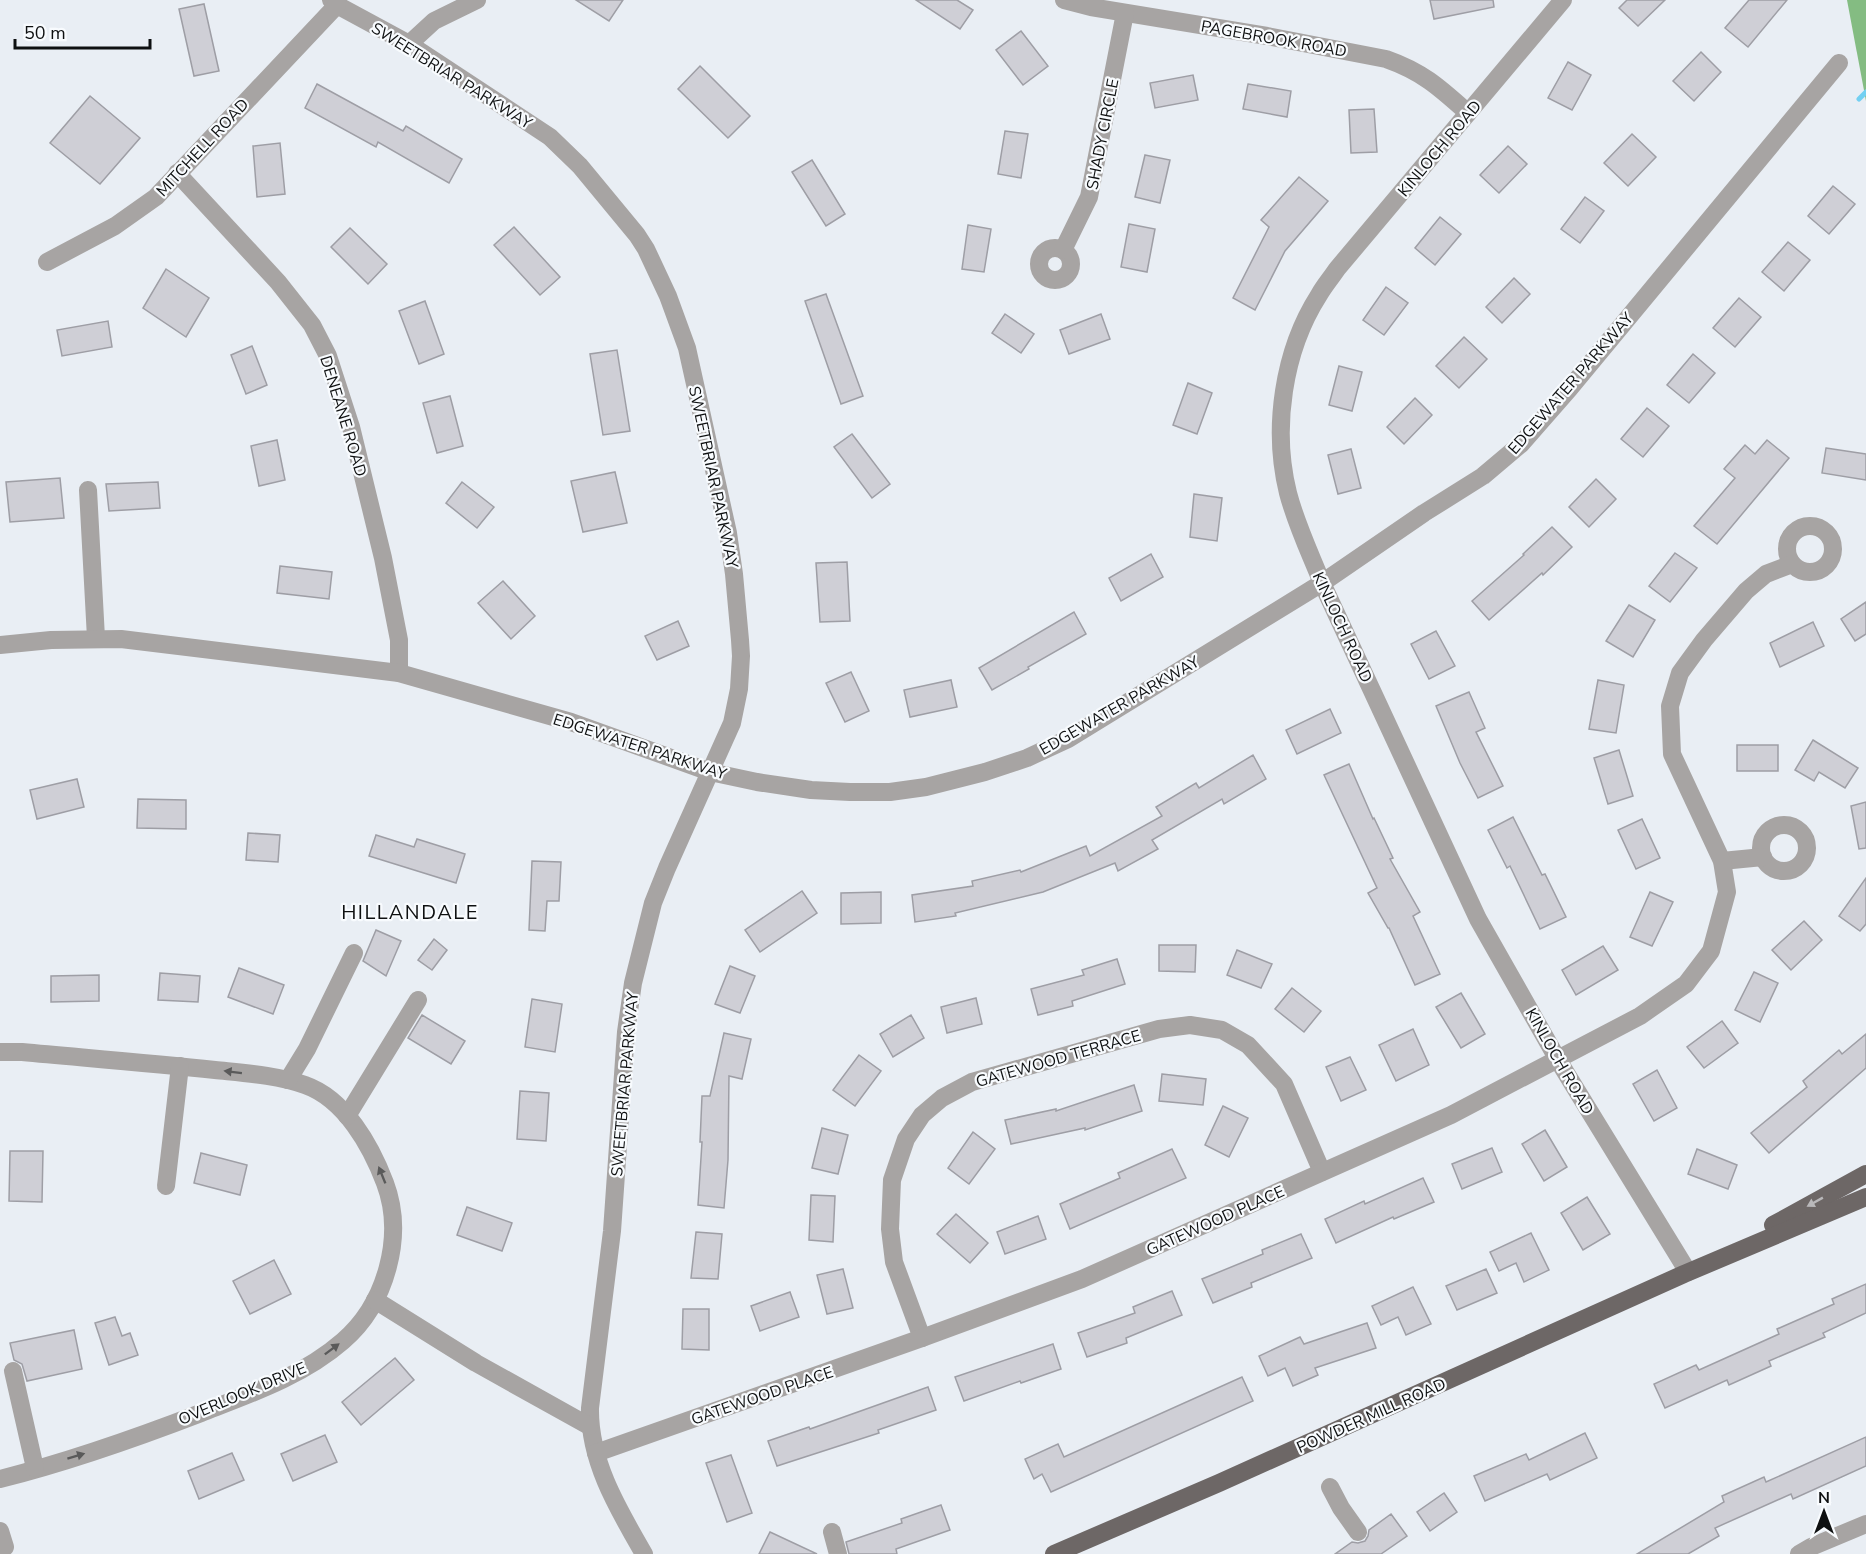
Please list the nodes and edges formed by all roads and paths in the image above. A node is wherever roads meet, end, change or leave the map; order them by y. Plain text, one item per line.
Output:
1 (477, 0) edge
2 (1064, 0) edge
3 (1563, 0) edge
4 (334, 3) edge
5 (1125, 12) junction
6 (410, 44) junction
7 (1839, 63) dead end
8 (1468, 113) junction
9 (177, 173) junction
10 (1063, 250) dead end
11 (47, 262) dead end
12 (88, 490) dead end
13 (1792, 564) dead end
14 (1322, 583) junction
15 (96, 638) junction
16 (0, 645) edge
17 (399, 673) junction
18 (710, 772) junction
19 (1763, 857) dead end
20 (1722, 861) junction
21 (354, 953) dead end
22 (418, 1000) dead end
23 (0, 1052) edge
24 (1558, 1060) junction
25 (180, 1066) junction
26 (288, 1080) junction
27 (347, 1116) junction
28 (1322, 1172) junction
29 (1866, 1174) edge
30 (166, 1186) dead end
31 (1866, 1197) edge
32 (1688, 1272) junction
33 (375, 1300) junction
34 (922, 1338) junction
35 (13, 1371) dead end
36 (589, 1426) junction
37 (596, 1453) junction
38 (36, 1468) junction
39 (0, 1479) edge
40 (1330, 1487) dead end
41 (1866, 1524) edge
42 (832, 1532) dead end
43 (1358, 1532) dead end
44 (644, 1554) edge
45 (838, 1554) edge
46 (1054, 1554) edge
47 (1799, 1554) edge

1 - 6 street
2 - 5 street, PAGEBROOK ROAD
3 - 8 street, KINLOCH ROAD
4 - 6 street, SWEETBRIAR PARKWAY
4 - 9 street, MITCHELL ROAD
5 - 8 street, PAGEBROOK ROAD
5 - 10 street, SHADY CIRCLE
6 - 18 street, SWEETBRIAR PARKWAY
7 - 14 street, EDGEWATER PARKWAY
8 - 14 street, KINLOCH ROAD
9 - 11 street, MITCHELL ROAD
9 - 17 street, DENEANE ROAD
12 - 15 street
13 - 20 street, GATEWOOD PLACE
14 - 18 street, EDGEWATER PARKWAY
14 - 24 street, KINLOCH ROAD
15 - 16 street, EDGEWATER PARKWAY
15 - 17 street, EDGEWATER PARKWAY
17 - 18 street, EDGEWATER PARKWAY
18 - 36 street, SWEETBRIAR PARKWAY
19 - 20 street
20 - 24 street, GATEWOOD PLACE
21 - 26 street
22 - 27 street
23 - 25 street, OVERLOOK DRIVE
24 - 28 street, GATEWOOD PLACE
24 - 32 street, KINLOCH ROAD
26 -> 25 street, OVERLOOK DRIVE
25 - 30 street
26 - 27 street, OVERLOOK DRIVE
33 -> 27 street, OVERLOOK DRIVE
28 - 34 street, GATEWOOD PLACE
28 - 34 street, GATEWOOD TERRACE
29 -> 32 main road, POWDER MILL ROAD
31 - 32 main road, POWDER MILL ROAD
32 - 46 main road, POWDER MILL ROAD
33 - 36 street
38 -> 33 street, OVERLOOK DRIVE
34 - 37 street, GATEWOOD PLACE
35 - 38 street
36 - 37 street, SWEETBRIAR PARKWAY
37 - 44 street, SWEETBRIAR PARKWAY
38 - 39 street, OVERLOOK DRIVE
40 - 43 street
41 - 47 street
42 - 45 street

